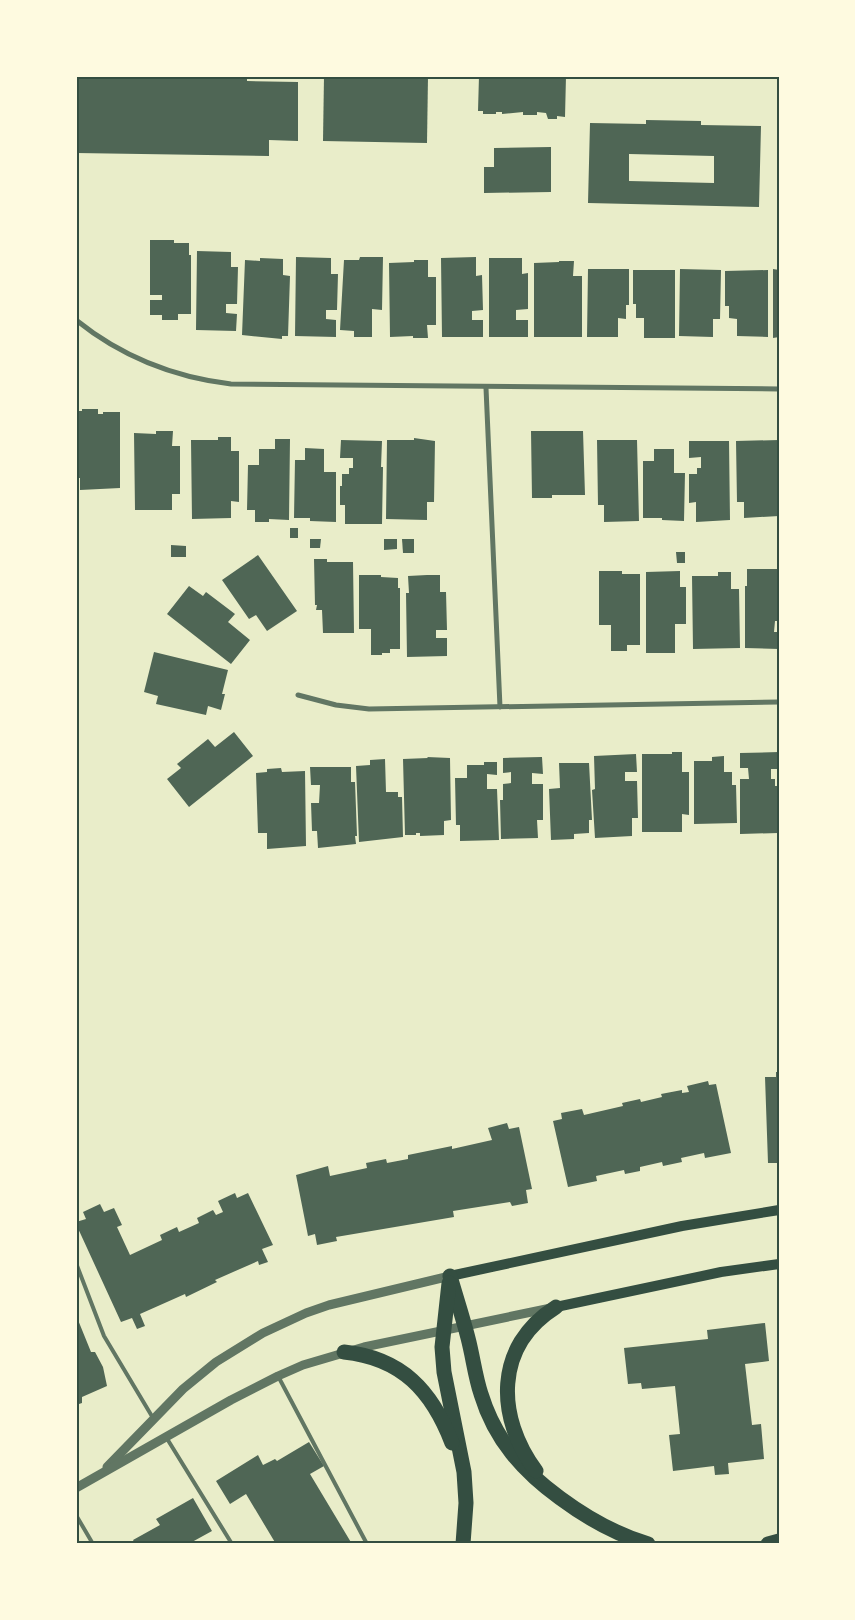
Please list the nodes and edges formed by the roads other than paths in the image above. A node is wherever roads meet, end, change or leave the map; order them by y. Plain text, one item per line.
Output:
1 (76, 320) edge
2 (486, 388) junction
3 (779, 389) edge
4 (298, 695) dead end
5 (779, 702) edge
6 (500, 707) junction
7 (779, 1210) edge
8 (76, 1263) edge
9 (779, 1264) edge
10 (450, 1276) junction
11 (556, 1307) junction
12 (464, 1326) junction
13 (443, 1331) junction
14 (344, 1352) junction
15 (278, 1376) junction
16 (154, 1420) junction
17 (166, 1437) junction
18 (99, 1475) junction
19 (76, 1488) edge
20 (560, 1498) junction
21 (466, 1503) junction
22 (76, 1515) edge
23 (779, 1541) edge
24 (93, 1544) edge
25 (232, 1544) edge
26 (367, 1544) edge
27 (463, 1544) edge
28 (648, 1544) edge
29 (768, 1544) edge

1 - 2 street
2 - 3 street
2 - 6 street
4 - 6 street
5 - 6 street
7 - 10 main road
8 - 16 lane
9 - 11 main road
10 - 12 highway
10 - 13 highway
10 - 16 street
11 - 12 street
11 - 20 highway
12 - 13 street
12 - 20 highway
13 - 14 street
13 - 21 highway
14 - 15 street
14 - 21 highway
15 - 17 street
15 - 26 lane
16 - 18 street
17 - 18 street
17 - 25 lane
18 - 19 street
20 - 28 highway
21 - 27 highway
22 - 24 lane
23 - 29 highway

